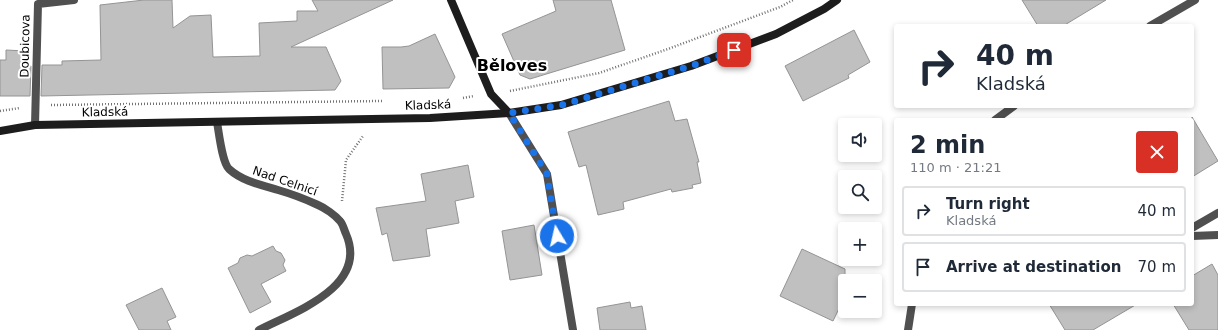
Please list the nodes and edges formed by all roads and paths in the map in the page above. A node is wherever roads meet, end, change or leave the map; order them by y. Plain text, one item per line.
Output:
1 (74, 0) edge
2 (451, 0) edge
3 (793, 0) edge
4 (837, 0) edge
5 (1195, 0) edge
6 (1153, 24) edge
7 (491, 94) junction
8 (457, 99) dead end
9 (387, 100) dead end
10 (36, 106) junction
11 (1011, 108) edge
12 (0, 111) edge
13 (509, 113) junction
14 (997, 118) edge
15 (375, 119) junction
16 (217, 122) junction
17 (35, 125) junction
18 (0, 131) edge
19 (1218, 213) edge
20 (341, 222) junction
21 (1194, 227) edge
22 (1218, 235) edge
23 (1194, 236) edge
24 (912, 306) edge
25 (259, 330) edge
26 (573, 330) edge
27 (908, 330) edge

1 - 10 street, Doubicova
2 - 7 main road
3 - 7 path
4 - 13 main road, Kladská
5 - 6 street
7 - 8 path
7 - 13 main road
9 - 10 path
10 - 12 path
10 - 17 street, Doubicova
11 - 14 street
13 - 15 main road, Kladská
13 - 26 street
15 - 16 main road, Kladská
15 - 20 path
16 - 17 main road, Kladská
16 - 20 street, Nad Celnicí
17 - 18 main road, Kladská
19 - 21 street
20 - 25 street
22 - 23 street
24 - 27 street

